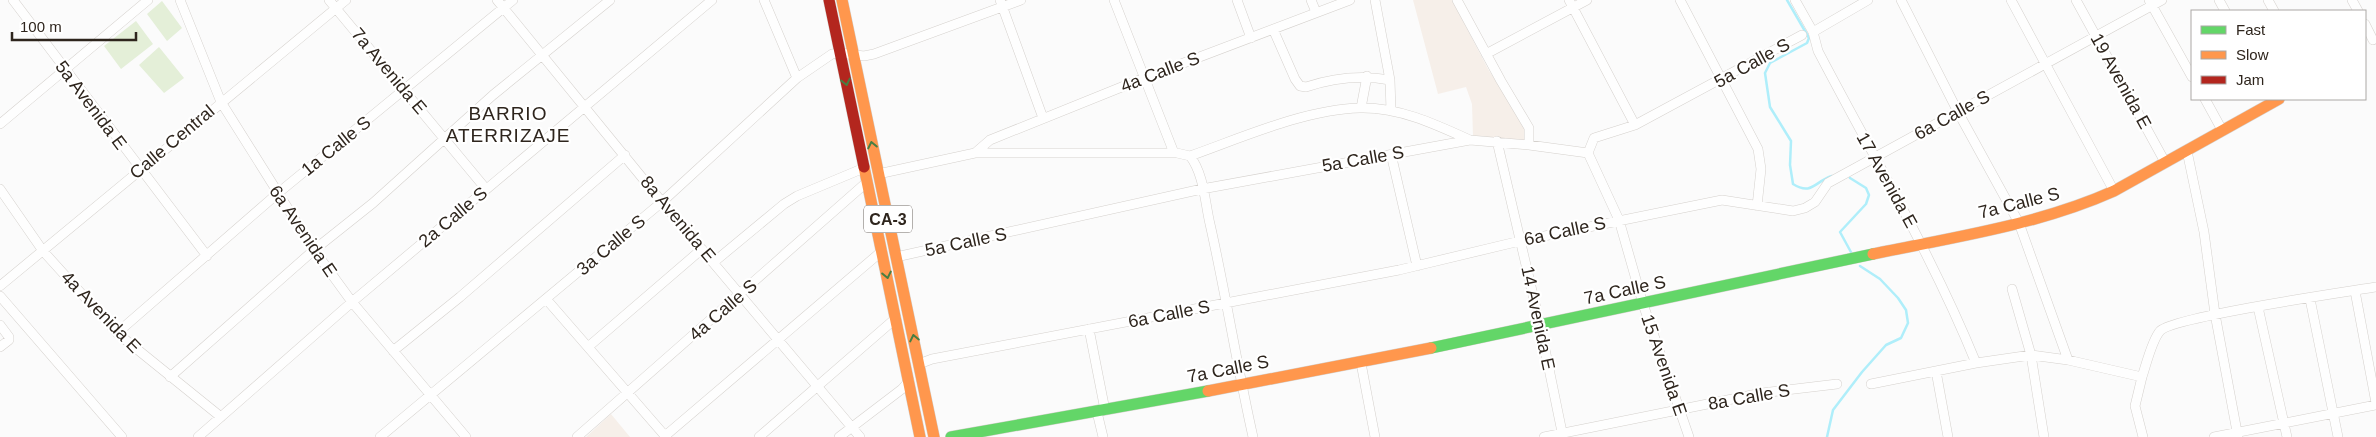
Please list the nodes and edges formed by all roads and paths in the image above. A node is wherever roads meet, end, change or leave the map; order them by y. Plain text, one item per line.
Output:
1 (13, 0) edge
2 (148, 0) edge
3 (180, 0) edge
4 (329, 0) edge
5 (346, 0) edge
6 (497, 0) edge
7 (513, 0) edge
8 (610, 0) edge
9 (712, 0) edge
10 (764, 0) edge
11 (829, 0) edge
12 (842, 0) edge
13 (1021, 0) edge
14 (1114, 0) edge
15 (1237, 0) edge
16 (1311, 0) edge
17 (1350, 0) edge
18 (1375, 0) edge
19 (1456, 0) edge
20 (1587, 0) edge
21 (1680, 0) edge
22 (1794, 0) edge
23 (1868, 0) edge
24 (1902, 0) edge
25 (2011, 0) edge
26 (2076, 0) edge
27 (2162, 0) edge
28 (2151, 3) edge
29 (1000, 4) edge
30 (1571, 4) edge
31 (504, 8) junction
32 (336, 9) junction
33 (1316, 12) junction
34 (2366, 26) edge
35 (1273, 29) junction
36 (1813, 32) junction
37 (1802, 35) dead end
38 (2096, 36) junction
39 (1251, 38) junction
40 (2375, 39) edge
41 (840, 53) junction
42 (1486, 54) junction
43 (542, 55) junction
44 (853, 55) junction
45 (2045, 64) junction
46 (64, 70) junction
47 (2191, 75) edge
48 (1367, 76) junction
49 (797, 78) junction
50 (1144, 78) junction
51 (1390, 80) junction
52 (1722, 80) junction
53 (404, 90) junction
54 (2205, 100) edge
55 (2275, 100) edge
56 (221, 102) junction
57 (585, 106) junction
58 (1361, 108) junction
59 (1391, 111) junction
60 (1958, 112) junction
61 (1043, 118) junction
62 (0, 124) edge
63 (1636, 125) junction
64 (2222, 130) junction
65 (444, 137) junction
66 (1470, 140) junction
67 (1497, 142) junction
68 (1529, 144) junction
69 (2187, 151) junction
70 (975, 153) junction
71 (1174, 153) junction
72 (1588, 153) junction
73 (1391, 154) junction
74 (625, 155) junction
75 (1190, 156) junction
76 (1873, 158) junction
77 (2165, 162) junction
78 (864, 168) junction
79 (140, 169) junction
80 (878, 174) junction
81 (867, 182) junction
82 (0, 189) edge
83 (486, 189) junction
84 (1202, 189) junction
85 (2114, 191) junction
86 (277, 194) junction
87 (662, 202) junction
88 (1757, 206) junction
89 (1619, 220) junction
90 (2019, 223) junction
91 (1520, 241) junction
92 (1921, 244) junction
93 (314, 250) junction
94 (702, 250) junction
95 (43, 251) junction
96 (882, 251) junction
97 (207, 256) junction
98 (896, 257) junction
99 (714, 262) junction
100 (1417, 266) junction
101 (0, 286) edge
102 (2376, 287) edge
103 (2012, 289) dead end
104 (2354, 291) junction
105 (741, 294) junction
106 (0, 296) edge
107 (2310, 299) junction
108 (547, 300) junction
109 (352, 302) junction
110 (1227, 303) junction
111 (1643, 304) junction
112 (2258, 307) junction
113 (2215, 314) junction
114 (896, 318) junction
115 (0, 325) edge
116 (1540, 325) junction
117 (1088, 330) junction
118 (116, 333) junction
119 (779, 339) junction
120 (0, 347) edge
121 (588, 347) junction
122 (392, 350) junction
123 (2030, 355) junction
124 (2068, 360) junction
125 (1360, 363) junction
126 (1976, 363) junction
127 (920, 369) junction
128 (1936, 371) junction
129 (170, 377) junction
130 (2142, 377) junction
131 (909, 381) junction
132 (1241, 384) junction
133 (1836, 384) dead end
134 (1870, 384) dead end
135 (818, 386) junction
136 (628, 393) junction
137 (431, 396) junction
138 (2376, 404) edge
139 (1680, 410) junction
140 (1101, 411) junction
141 (2333, 412) junction
142 (221, 418) junction
143 (2284, 423) junction
144 (851, 426) junction
145 (2237, 434) edge
146 (1562, 435) edge
147 (122, 437) edge
148 (198, 437) edge
149 (380, 437) edge
150 (466, 437) edge
151 (577, 437) edge
152 (666, 437) edge
153 (759, 437) edge
154 (839, 437) edge
155 (860, 437) edge
156 (920, 437) edge
157 (934, 437) edge
158 (951, 437) edge
159 (1103, 437) edge
160 (1253, 437) edge
161 (1376, 437) edge
162 (1544, 437) edge
163 (1690, 437) edge
164 (1948, 437) edge
165 (2044, 437) edge
166 (2143, 437) edge
167 (2214, 437) edge
168 (2287, 437) edge
169 (2338, 437) edge

1 - 46 street, 5a Avenida E
2 - 46 street
3 - 56 street, 6a Avenida E
4 - 32 street, 7a Avenida E
5 - 32 street, Calle Central
6 - 31 street, 8a Avenida E
7 - 31 street, 1a Calle S
8 - 43 street
9 - 57 street, 2a Calle S
10 - 49 street
11 - 41 main road, CA-3
12 - 44 main road, CA-3
13 - 29 street
14 - 50 street
15 - 39 street
16 - 33 street
17 - 33 street, 4a Calle S
18 - 51 street
19 - 42 street
20 - 30 street
21 - 52 street
22 - 36 street, 17 Avenida E
23 - 36 street
24 - 60 street
25 - 45 street
26 - 38 street, 19 Avenida E
27 - 28 street, 6a Calle S
28 - 38 street, 6a Calle S
28 - 47 street
29 - 44 street
29 - 61 street
30 - 42 street
30 - 63 street
31 - 43 street, 8a Avenida E
31 - 53 street, 1a Calle S
32 - 53 street, 7a Avenida E
32 - 56 street, Calle Central
33 - 35 street, 4a Calle S
34 - 40 street
35 - 39 street, 4a Calle S
35 - 48 street
36 - 76 street, 17 Avenida E
37 - 52 street, 5a Calle S
38 - 45 street, 6a Calle S
38 - 77 street, 19 Avenida E
39 - 50 street, 4a Calle S
41 - 44 street
41 - 49 street, 3a Calle S
41 -> 78 main road, CA-3
42 - 68 street
43 - 57 street, 8a Avenida E
43 - 65 street
80 -> 44 main road, CA-3
45 - 60 street, 6a Calle S
45 - 85 street
46 - 62 street
46 - 79 street, 5a Avenida E
48 - 51 street
48 - 58 street
49 - 87 street, 3a Calle S
50 - 61 street, 4a Calle S
50 - 71 street
51 - 59 street
52 - 63 street, 5a Calle S
52 - 88 street
53 - 65 street, 7a Avenida E
53 - 86 street, 1a Calle S
54 - 64 street
55 - 64 main road, 7a Calle S
56 - 79 street, Calle Central
56 - 86 street, 6a Avenida E
57 - 74 street, 8a Avenida E
57 - 83 street, 2a Calle S
58 - 59 street
58 - 75 street
59 - 66 street
60 - 76 street, 6a Calle S
60 - 90 street
61 - 70 street, 4a Calle S
63 - 72 street, 5a Calle S
64 - 69 main road, 7a Calle S
65 - 83 street, 7a Avenida E
65 - 93 street
66 - 67 street, 5a Calle S
66 - 73 street, 5a Calle S
67 - 68 street, 5a Calle S
67 - 91 street, 14 Avenida E
68 - 72 street, 5a Calle S
69 - 77 main road, 7a Calle S
69 - 113 street
70 - 71 street, 4a Calle S
70 - 80 street, 4a Calle S
71 - 75 street, 4a Calle S
72 - 89 street, 15 Avenida E
73 - 84 street, 5a Calle S
73 - 100 street
74 - 87 street, 8a Avenida E
74 - 122 street
75 - 84 street
76 - 88 street, 6a Calle S
76 - 92 street, 17 Avenida E
77 - 85 main road, 7a Calle S
78 - 81 main road, CA-3
78 - 99 street
79 - 95 street, Calle Central
79 - 97 street, 5a Avenida E
80 - 98 main road, CA-3
81 - 96 main road, CA-3
81 - 105 street, 4a Calle S
82 - 95 street, 4a Avenida E
83 - 109 street, 2a Calle S
84 - 98 street, 5a Calle S
84 - 110 street
85 - 90 main road, 7a Calle S
86 - 93 street, 6a Avenida E
86 - 97 street, 1a Calle S
87 - 94 street, 8a Avenida E
87 - 108 street, 3a Calle S
88 - 89 street, 6a Calle S
89 - 91 street, 6a Calle S
89 - 111 street, 15 Avenida E
90 - 92 main road, 7a Calle S
90 - 124 street
91 - 100 street, 6a Calle S
91 - 116 street, 14 Avenida E
92 - 111 main road, 7a Calle S
92 - 126 street, 17 Avenida E
93 - 109 street, 6a Avenida E
93 - 129 street
94 - 99 street, 8a Avenida E
94 - 121 street
95 - 101 street, Calle Central
95 - 118 street, 4a Avenida E
96 -> 114 main road, CA-3
96 - 119 street
97 - 118 street, 1a Calle S
127 -> 98 main road, CA-3
99 - 105 street, 8a Avenida E
100 - 110 street, 6a Calle S
102 - 104 street
103 - 123 street
104 - 107 street
104 - 138 street
105 - 119 street, 8a Avenida E
105 - 136 street, 4a Calle S
106 - 147 street
107 - 112 street
107 - 141 street
108 - 121 street
108 - 137 street, 3a Calle S
109 - 122 street, 6a Avenida E
109 - 142 street, 2a Calle S
110 - 117 street, 6a Calle S
110 - 132 street
111 - 116 main road, 7a Calle S
111 - 139 street, 15 Avenida E
112 - 113 street
112 - 143 street
113 - 130 street
113 - 145 street
114 - 131 main road, CA-3
114 - 135 street
115 - 120 street
116 - 125 main road, 7a Calle S
116 - 146 street, 14 Avenida E
117 - 127 street, 6a Calle S
117 - 140 street
118 - 129 street, 4a Avenida E
119 - 135 street, 8a Avenida E
119 - 152 street
121 - 136 street
122 - 137 street, 6a Avenida E
123 - 124 street
123 - 126 street
123 - 165 street
124 - 130 street
125 - 132 main road, 7a Calle S
125 - 161 street
126 - 128 street
127 - 131 street, 6a Calle S
127 - 157 main road, CA-3
128 - 134 street
128 - 164 street
129 - 142 street, 4a Avenida E
130 - 166 street
131 - 144 street, 6a Calle S
131 - 156 main road, CA-3
132 - 140 main road, 7a Calle S
132 - 160 street
133 - 139 street, 8a Calle S
135 - 144 street, 8a Avenida E
135 - 153 street
136 - 151 street, 4a Calle S
136 - 152 street
137 - 149 street, 3a Calle S
137 - 150 street, 6a Avenida E
138 - 141 street
139 - 146 street, 8a Calle S
139 - 163 street, 15 Avenida E
140 - 158 main road, 7a Calle S
140 - 159 street
141 - 143 street
141 - 169 street
142 - 148 street, 2a Calle S
143 - 145 street
143 - 168 street
144 - 154 street, 6a Calle S
144 - 155 street, 8a Avenida E
145 - 167 street
146 - 162 street, 8a Calle S

